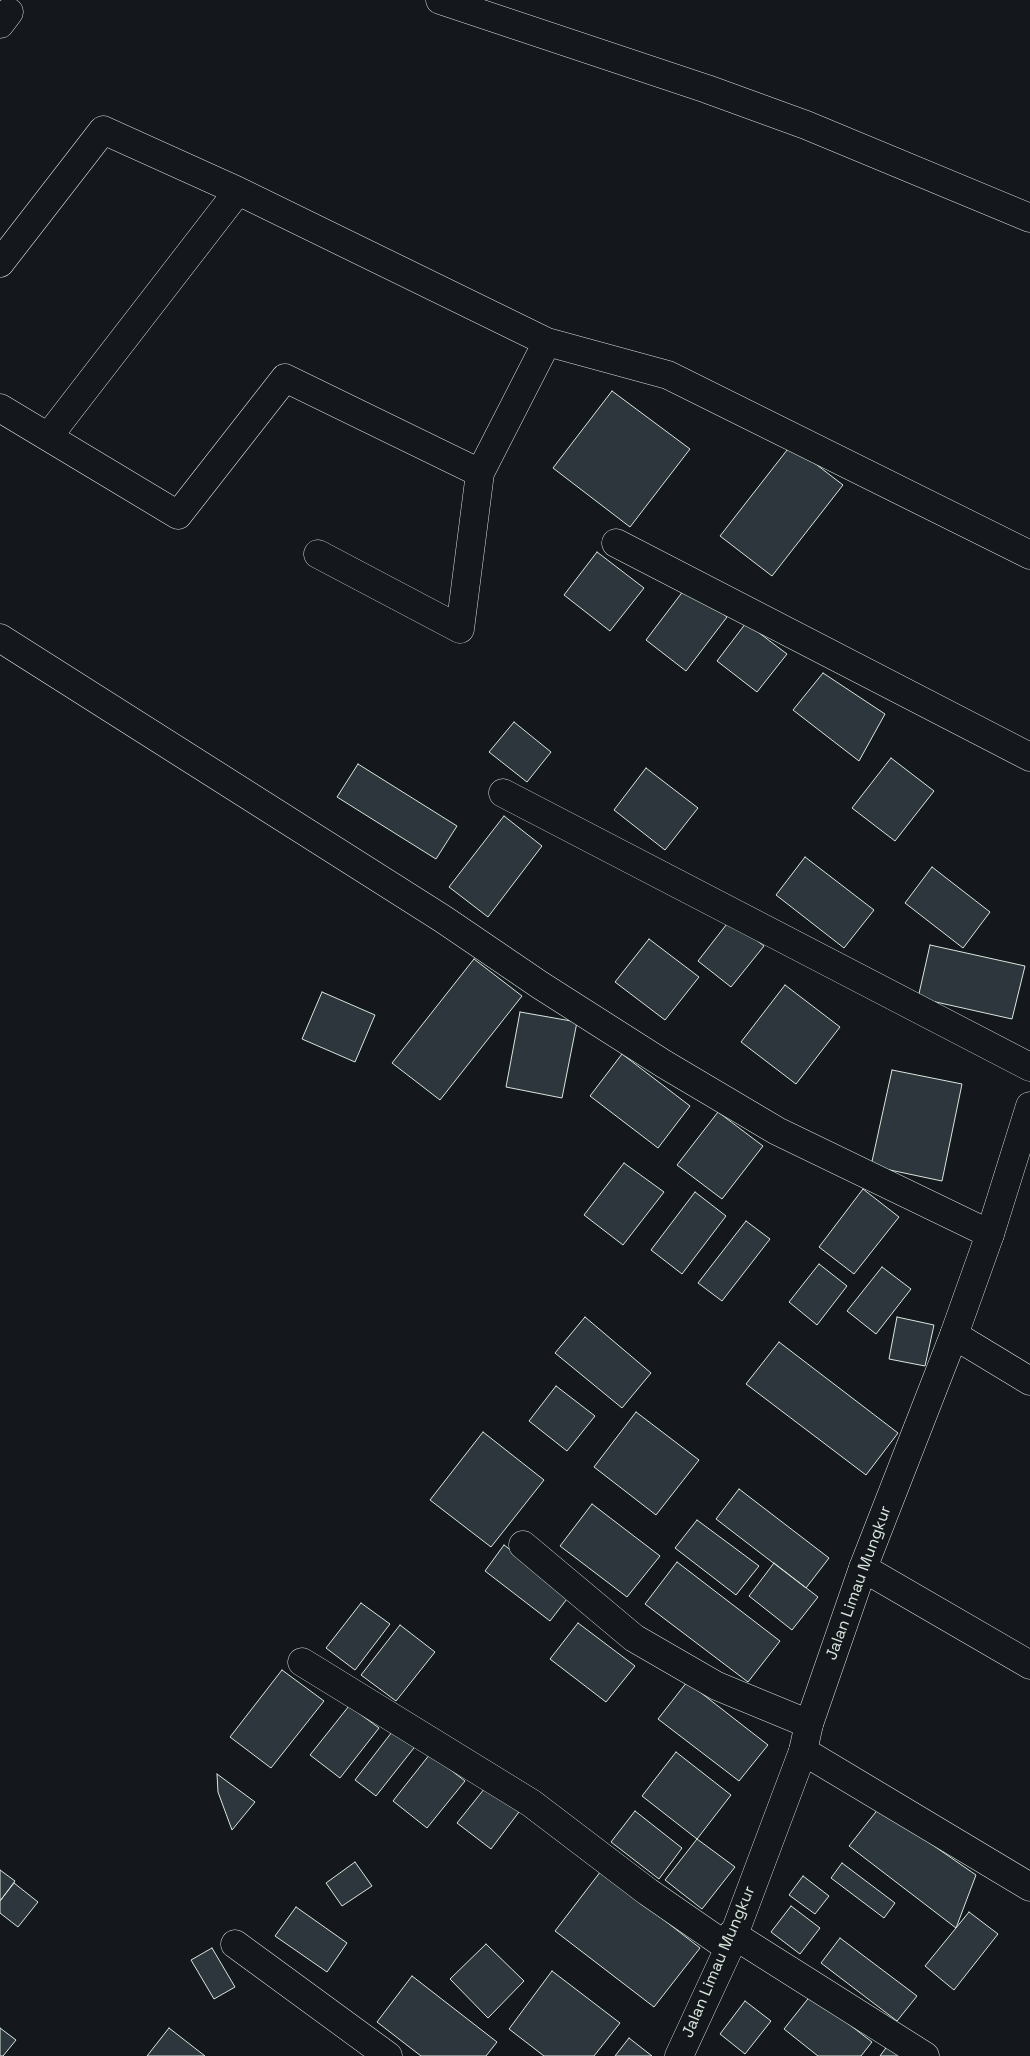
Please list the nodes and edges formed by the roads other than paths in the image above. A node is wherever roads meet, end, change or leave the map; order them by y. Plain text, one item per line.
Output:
1 (440, 0) edge
2 (238, 191) junction
3 (1030, 218) edge
4 (0, 263) edge
5 (548, 342) junction
6 (0, 408) edge
7 (48, 437) junction
8 (480, 473) junction
9 (616, 543) dead end
10 (318, 554) dead end
11 (1030, 555) edge
12 (0, 638) edge
13 (1030, 757) edge
14 (503, 793) dead end
15 (1030, 1067) edge
16 (1030, 1106) edge
17 (990, 1234) junction
18 (954, 1335) junction
19 (1030, 1381) edge
20 (523, 1545) dead end
21 (863, 1568) junction
22 (302, 1662) dead end
23 (1030, 1664) edge
24 (809, 1724) junction
25 (803, 1751) junction
26 (1030, 1887) edge
27 (731, 1941) junction
28 (235, 1944) dead end
29 (388, 2056) edge
30 (679, 2056) edge
31 (925, 2056) edge

1 - 3 street
2 - 4 street
2 - 5 street
2 - 7 street
5 - 8 street
5 - 11 street
6 - 7 street
7 - 8 street
8 - 10 street
9 - 13 street
12 - 17 street
14 - 15 street
16 - 17 street, Jalan Limau Mungkur
17 - 18 street, Jalan Limau Mungkur
18 - 19 street
18 - 21 street, Jalan Limau Mungkur
20 - 24 street
21 - 23 street
21 - 24 street, Jalan Limau Mungkur
22 - 27 street
24 - 25 street, Jalan Limau Mungkur
25 - 26 street
25 - 27 street, Jalan Limau Mungkur
27 - 30 street, Jalan Limau Mungkur
27 - 31 street
28 - 29 street

